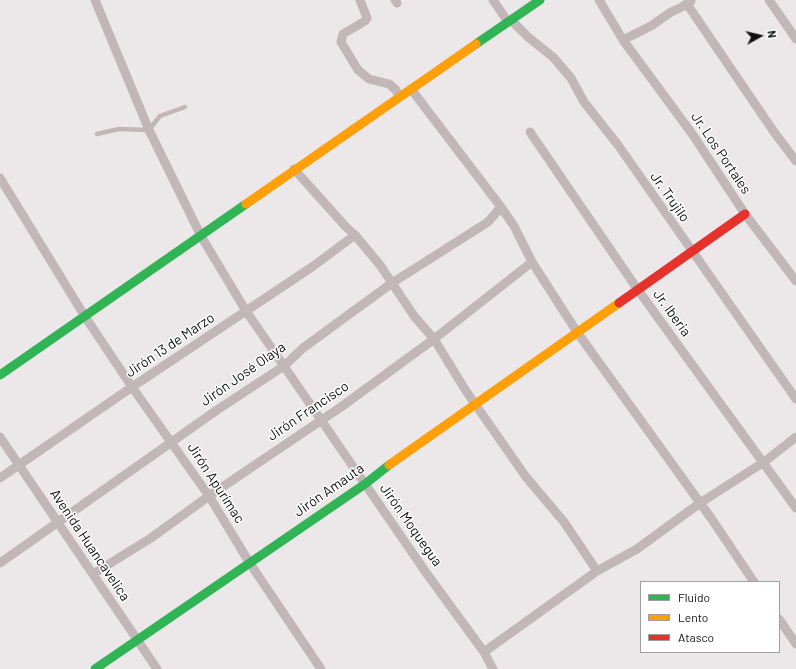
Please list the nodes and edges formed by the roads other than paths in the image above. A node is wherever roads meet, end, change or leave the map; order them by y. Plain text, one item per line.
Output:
1 (95, 0) edge
2 (360, 0) edge
3 (493, 0) edge
4 (540, 0) edge
5 (599, 0) edge
6 (769, 0) edge
7 (689, 2) edge
8 (510, 21) junction
9 (796, 39) edge
10 (623, 40) junction
11 (411, 89) junction
12 (399, 97) junction
13 (185, 107) dead end
14 (149, 130) junction
15 (530, 132) dead end
16 (97, 134) dead end
17 (796, 161) edge
18 (294, 169) junction
19 (0, 178) edge
20 (501, 207) junction
21 (745, 214) junction
22 (355, 234) junction
23 (201, 236) junction
24 (692, 252) junction
25 (532, 262) junction
26 (796, 281) edge
27 (392, 283) junction
28 (638, 290) junction
29 (246, 311) junction
30 (84, 315) junction
31 (577, 332) junction
32 (434, 339) junction
33 (284, 366) junction
34 (0, 375) edge
35 (132, 387) junction
36 (796, 399) edge
37 (475, 404) junction
38 (320, 419) junction
39 (0, 437) edge
40 (796, 437) edge
41 (172, 442) junction
42 (764, 462) junction
43 (19, 464) junction
44 (0, 478) edge
45 (365, 484) junction
46 (209, 496) junction
47 (700, 503) junction
48 (796, 508) edge
49 (57, 524) junction
50 (249, 562) junction
51 (0, 563) edge
52 (597, 571) junction
53 (93, 574) junction
54 (753, 581) edge
55 (780, 620) edge
56 (137, 641) junction
57 (796, 644) edge
58 (484, 652) junction
59 (95, 669) edge
60 (157, 669) edge
61 (321, 669) edge
62 (493, 669) edge

1 - 14 street, Jirón Moquegua
2 - 12 street
3 - 8 street, Jr. Trujilo
4 - 8 main road
5 - 10 street, Jr. Los Portales
6 - 9 street
7 - 10 street
7 - 17 street
8 - 11 main road
8 - 24 street, Jr. Trujilo
10 - 21 street, Jr. Los Portales
11 - 12 main road
11 - 20 street
12 - 18 main road
13 - 14 lane
14 - 16 lane
14 - 23 street, Jirón Moquegua
15 - 28 street, Jr. Iberia
18 - 22 street
18 - 23 main road
19 - 30 street, Jirón Apurímac
20 - 25 street
20 - 27 street, Jirón José Olaya
21 - 24 main road, Jirón Amauta
21 - 26 street, Jr. Los Portales
22 - 27 street
22 - 29 street, Jirón 13 de Marzo
23 - 29 street, Jirón Moquegua
23 - 30 main road
24 - 28 main road, Jirón Amauta
24 - 36 street, Jr. Trujilo
25 - 31 street
25 - 32 street, Jirón Francisco
27 - 32 street
27 - 33 street, Jirón José Olaya
28 - 31 main road, Jirón Amauta
28 - 42 street, Jr. Iberia
29 - 33 street, Jirón Moquegua
29 - 35 street, Jirón 13 de Marzo
30 - 34 main road
30 - 35 street, Jirón Apurímac
31 - 37 main road, Jirón Amauta
31 - 47 street
32 - 37 street
32 - 38 street, Jirón Francisco
33 - 38 street, Jirón Moquegua
33 - 41 street, Jirón José Olaya
35 - 41 street, Jirón Apurímac
35 - 43 street, Jirón 13 de Marzo
37 - 45 main road, Jirón Amauta
37 - 52 street
38 - 45 street, Jirón Moquegua
38 - 46 street, Jirón Francisco
39 - 43 street, Avenida Huancavelica
40 - 42 street
41 - 46 street, Jirón Apurímac
41 - 49 street, Jirón José Olaya
42 - 47 street
42 - 48 street, Jr. Iberia
43 - 44 street, Jirón 13 de Marzo
43 - 49 street, Avenida Huancavelica
45 - 50 main road, Jirón Amauta
45 - 58 street, Jirón Moquegua
46 - 50 street, Jirón Apurímac
46 - 53 street, Jirón Francisco
47 - 52 street
47 - 54 street
49 - 51 street, Jirón José Olaya
49 - 53 street, Avenida Huancavelica
50 - 56 main road, Jirón Amauta
50 - 61 street, Jirón Apurímac
52 - 58 street
53 - 56 street, Avenida Huancavelica
55 - 57 street
56 - 59 main road, Jirón Amauta
56 - 60 street, Avenida Huancavelica
58 - 62 street, Jirón Moquegua

